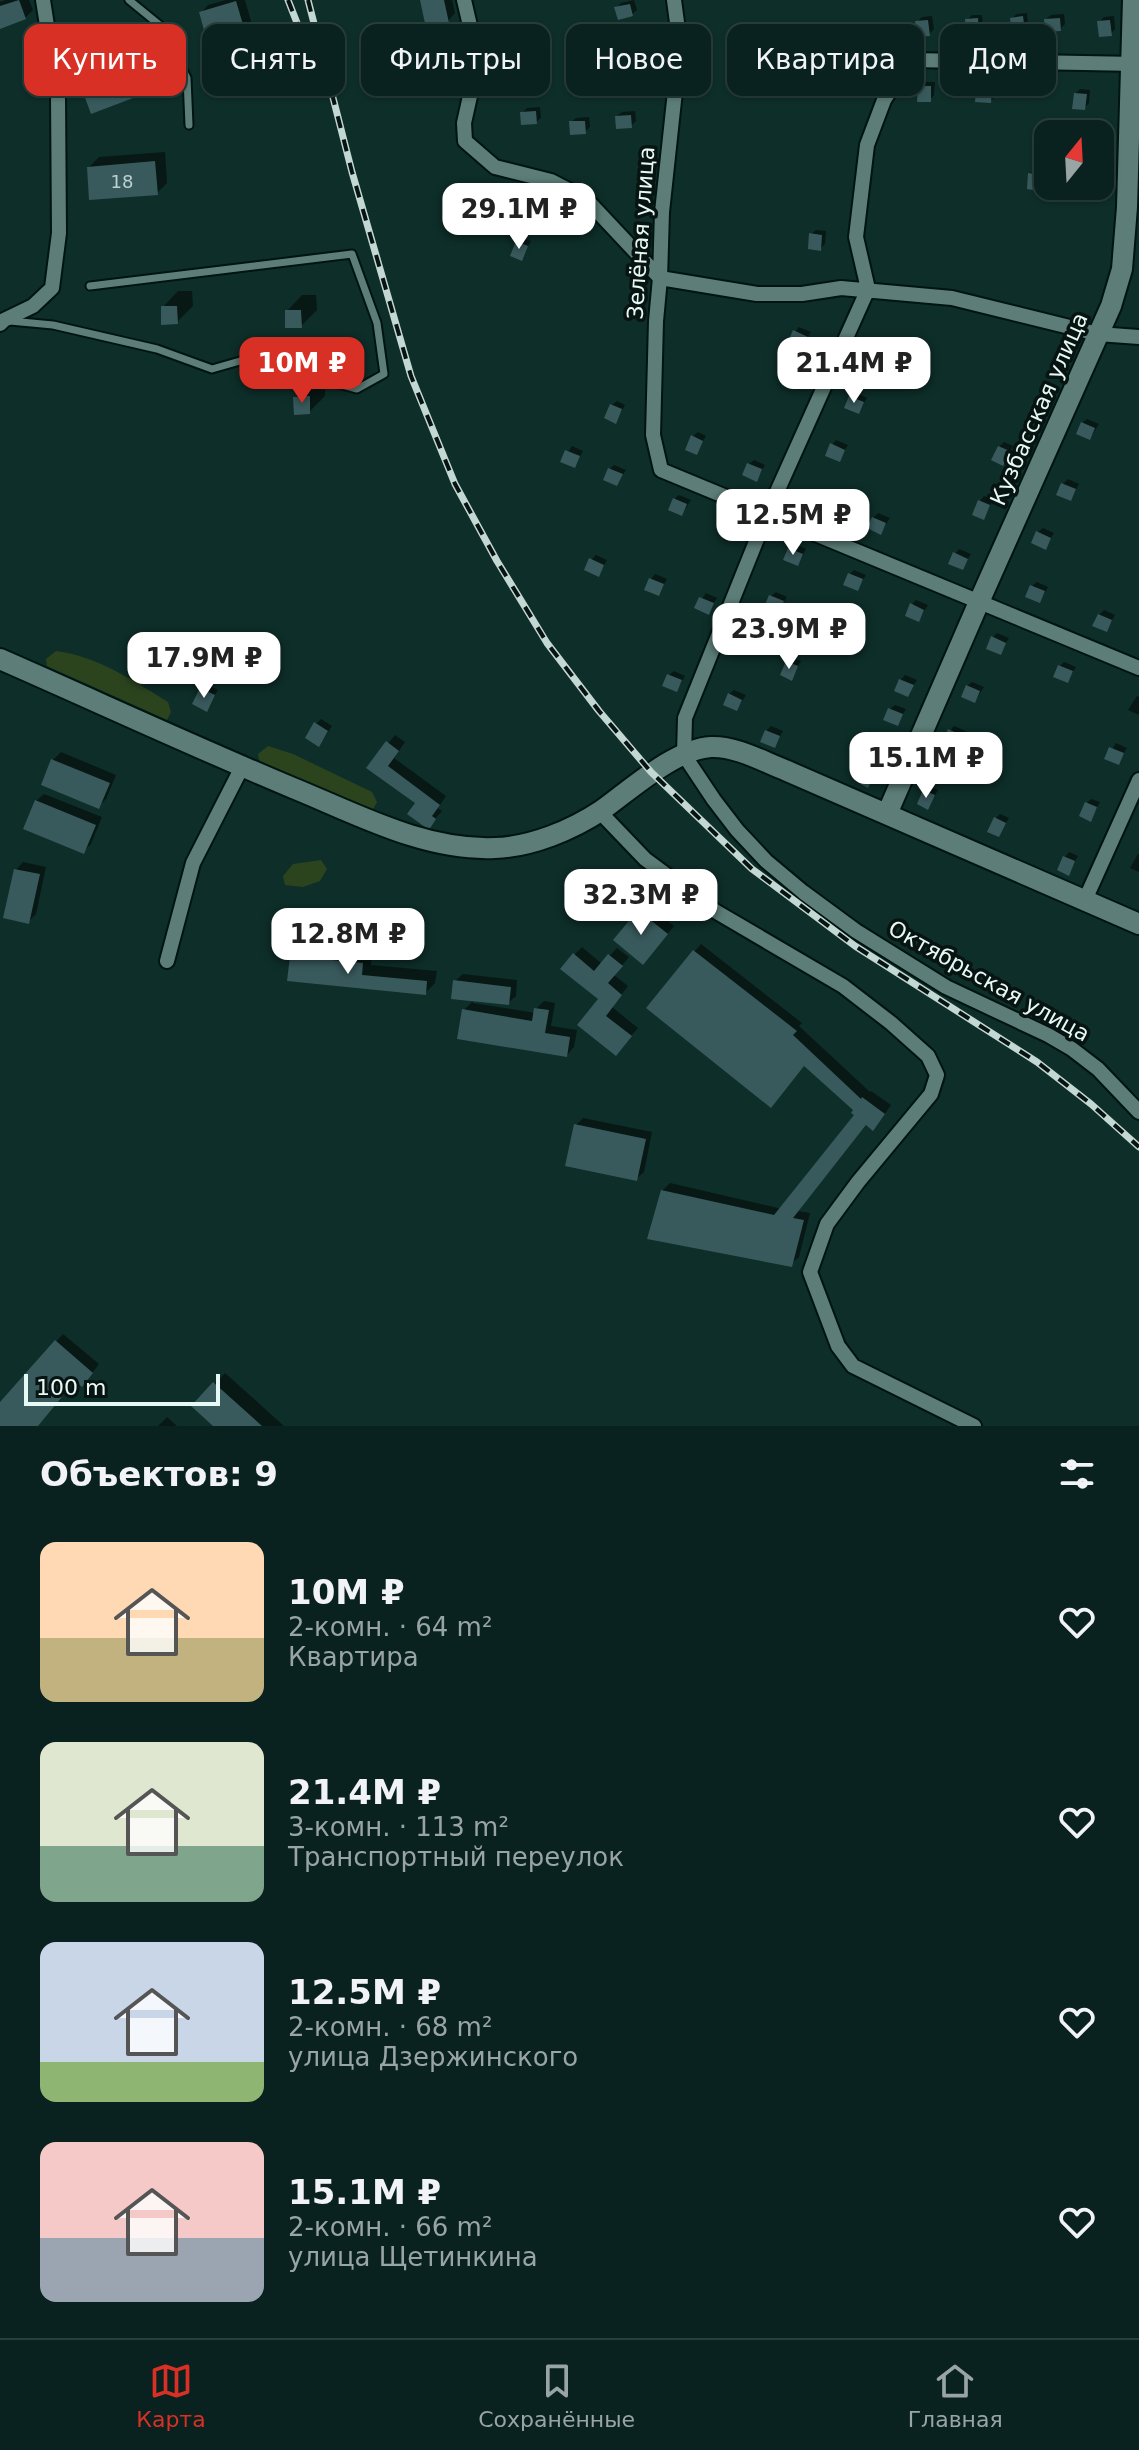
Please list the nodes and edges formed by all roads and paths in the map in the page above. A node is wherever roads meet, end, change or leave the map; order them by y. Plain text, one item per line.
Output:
1 (43, 0) edge
2 (129, 0) edge
3 (464, 0) edge
4 (674, 0) edge
5 (1133, 0) edge
6 (1136, 64) edge
7 (189, 125) dead end
8 (660, 278) junction
9 (90, 286) dead end
10 (868, 289) junction
11 (2, 322) edge
12 (1098, 334) junction
13 (1139, 337) edge
14 (767, 514) junction
15 (979, 602) junction
16 (0, 659) edge
17 (1139, 668) edge
18 (684, 755) junction
19 (242, 767) junction
20 (1139, 780) edge
21 (599, 811) junction
22 (887, 814) junction
23 (1085, 900) junction
24 (1139, 924) edge
25 (167, 961) dead end
26 (1139, 1112) edge
27 (974, 1426) edge

1 - 11 street
2 - 7 lane
3 - 8 street
4 - 8 street, Зелёная улица
5 - 6 street, Кузбасская улица
6 - 10 street
6 - 12 street, Кузбасская улица
8 - 10 street
8 - 14 street, Зелёная улица
9 - 11 lane
10 - 12 street
10 - 14 street
12 - 13 street
12 - 15 street, Кузбасская улица
14 - 15 street
14 - 18 street
15 - 17 street
15 - 22 street, Кузбасская улица
16 - 19 street
18 - 21 street
18 - 22 street
18 - 26 street, Октябрьская улица
19 - 21 street
19 - 25 street
20 - 23 street
21 - 27 street
22 - 23 street
23 - 24 street

